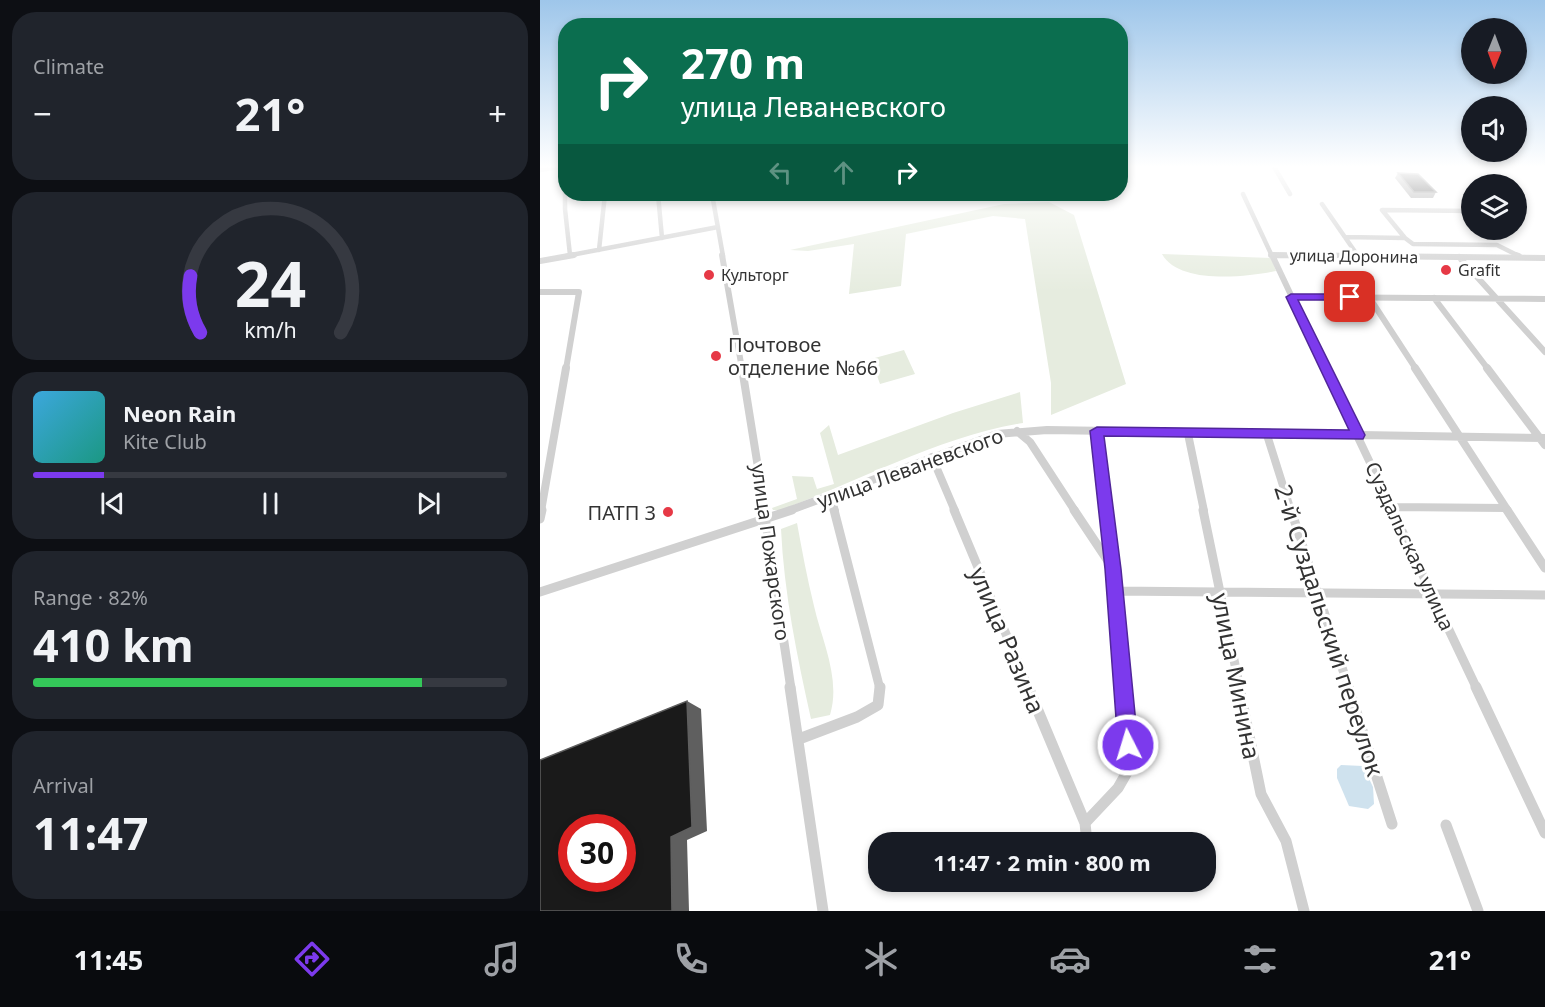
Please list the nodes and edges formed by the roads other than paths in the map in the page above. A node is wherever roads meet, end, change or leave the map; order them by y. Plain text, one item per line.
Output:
1 (565, 208) edge
2 (603, 208) edge
3 (659, 208) edge
4 (714, 208) edge
5 (1249, 208) edge
6 (1324, 208) edge
7 (1461, 211) edge
8 (718, 227) junction
9 (1345, 237) junction
10 (662, 238) junction
11 (1405, 238) junction
12 (600, 250) junction
13 (570, 255) junction
14 (1271, 255) junction
15 (1358, 256) junction
16 (1459, 257) junction
17 (1523, 258) junction
18 (1545, 258) edge
19 (540, 261) edge
20 (540, 292) edge
21 (1291, 297) junction
22 (1369, 297) junction
23 (1434, 298) junction
24 (1497, 299) junction
25 (1545, 299) edge
26 (1545, 352) edge
27 (1097, 431) junction
28 (1017, 432) junction
29 (1188, 434) junction
30 (1267, 435) junction
31 (1358, 435) junction
32 (1459, 437) junction
33 (1542, 438) edge
34 (1545, 445) edge
35 (932, 457) junction
36 (831, 497) junction
37 (1391, 507) junction
38 (1506, 508) junction
39 (540, 519) edge
40 (765, 519) junction
41 (1545, 568) edge
42 (1113, 569) junction
43 (1114, 591) junction
44 (540, 592) edge
45 (1220, 593) junction
46 (1318, 594) junction
47 (1545, 595) edge
48 (1433, 596) junction
49 (799, 739) junction
50 (1085, 823) junction
51 (1392, 824) dead end
52 (1446, 825) dead end
53 (1086, 832) edge
54 (1545, 833) edge
55 (823, 911) edge
56 (1304, 911) edge
57 (1478, 911) edge

1 - 13 street
2 - 12 street
3 - 10 street
4 - 8 street, улица Пожарского
5 - 14 street, Суздальская улица
6 - 9 street
7 - 11 street
8 - 10 street
8 - 40 street, улица Пожарского
9 - 11 street
9 - 15 street
10 - 12 street
11 - 17 street
12 - 13 street
13 - 19 street
14 - 15 street, улица Доронина
14 - 21 street, Суздальская улица
15 - 16 street, улица Доронина
16 - 17 street, улица Доронина
16 - 24 street
17 - 18 street, улица Доронина
20 - 39 street
21 - 22 street
21 - 31 street, Суздальская улица
22 - 23 street
22 - 32 street
23 - 24 street
23 - 33 street
24 - 25 street
24 - 26 street
27 - 28 street, улица Леваневского
27 - 29 street, улица Леваневского
27 - 42 street
28 - 35 street, улица Леваневского
28 - 42 street
29 - 30 street, улица Леваневского
29 - 45 street, улица Минина
30 - 31 street, улица Леваневского
30 - 46 street, 2-й Суздальский переулок
31 - 32 street, улица Леваневского
31 - 37 street, Суздальская улица
32 - 33 street, улица Леваневского
32 - 38 street
33 - 34 street
35 - 36 street, улица Леваневского
35 - 50 street, улица Разина
36 - 40 street, улица Леваневского
36 - 49 street
37 - 38 street
37 - 48 street, Суздальская улица
38 - 41 street
40 - 44 street, улица Леваневского
40 - 49 street, улица Пожарского
42 - 43 street
43 - 45 street
43 - 50 street
45 - 46 street
45 - 56 street, улица Минина
46 - 48 street
46 - 51 street, 2-й Суздальский переулок
47 - 48 street
48 - 54 street, Суздальская улица
49 - 55 street, улица Пожарского
50 - 53 street, улица Разина
52 - 57 street

